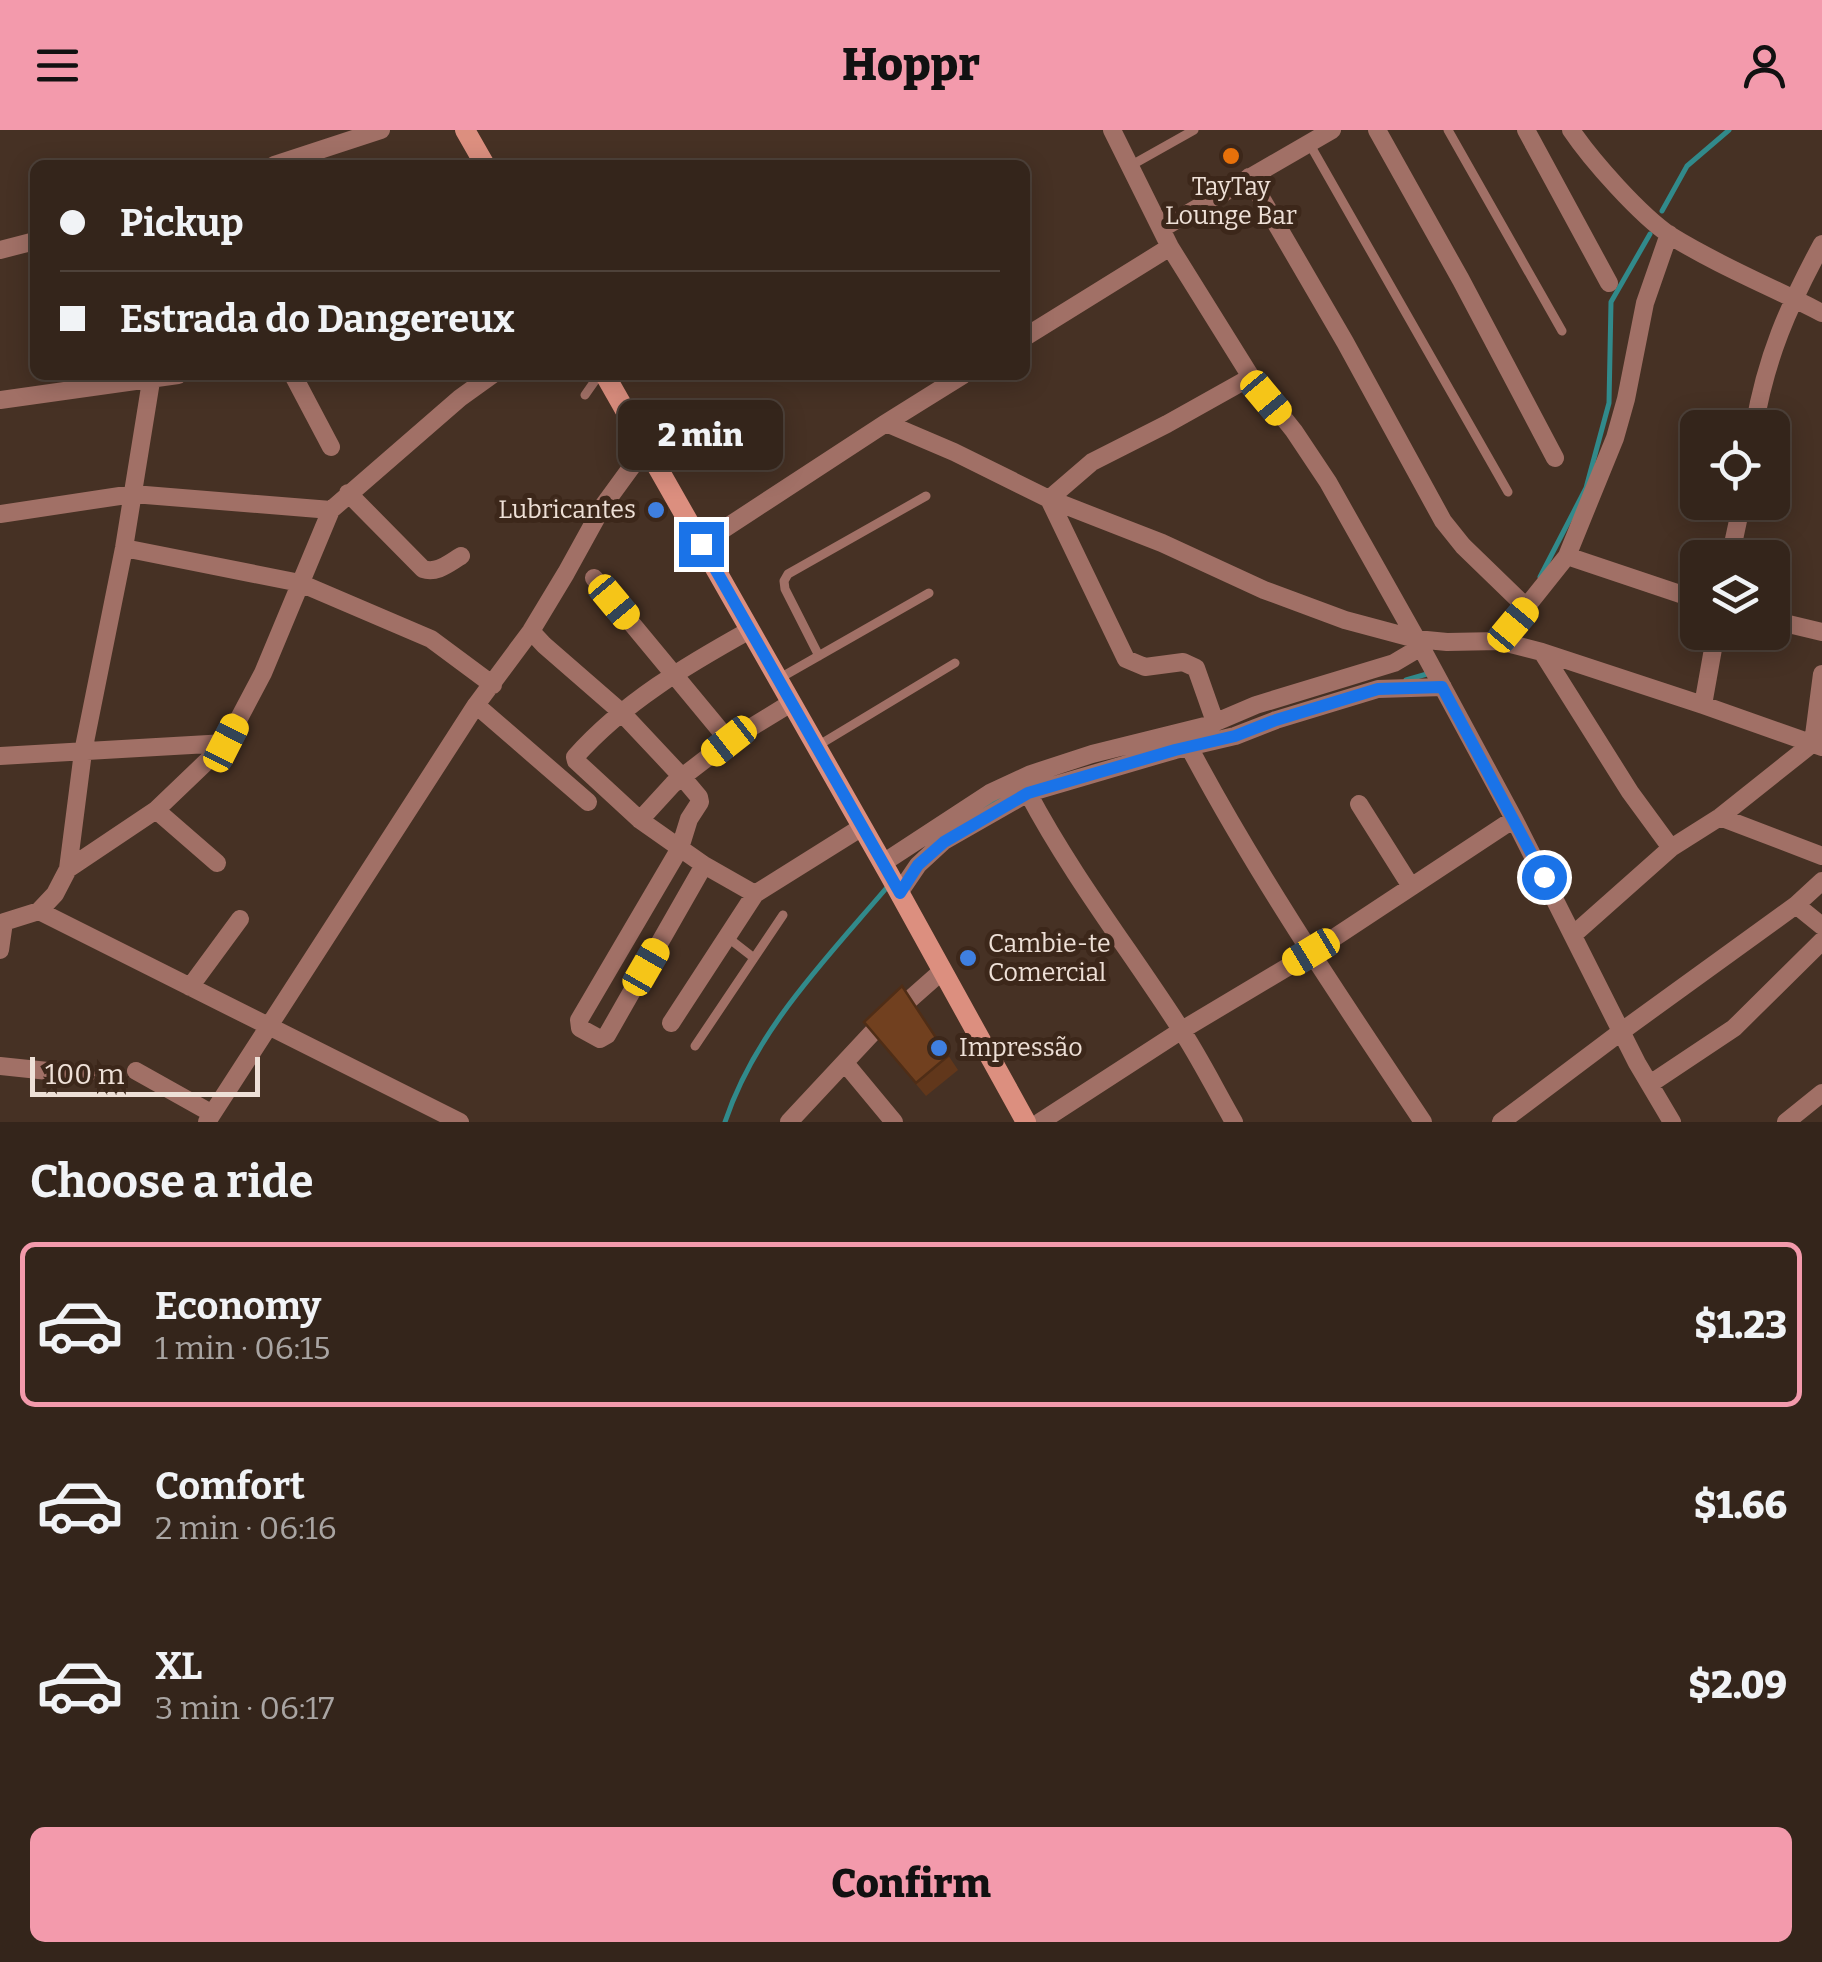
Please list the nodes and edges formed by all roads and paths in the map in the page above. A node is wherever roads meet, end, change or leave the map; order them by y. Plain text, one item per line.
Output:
1 (381, 130) edge
2 (465, 130) edge
3 (1112, 130) edge
4 (1194, 130) edge
5 (1332, 130) edge
6 (1378, 130) edge
7 (1448, 130) edge
8 (1526, 130) edge
9 (1571, 130) edge
10 (1310, 143) junction
11 (320, 158) edge
12 (482, 160) edge
13 (1130, 166) junction
14 (1248, 177) junction
15 (1162, 229) junction
16 (1669, 234) junction
17 (30, 242) edge
18 (1822, 244) edge
19 (1170, 247) junction
20 (0, 250) edge
21 (1608, 282) dead end
22 (1792, 298) junction
23 (1822, 313) edge
24 (1562, 331) dead end
25 (1030, 334) edge
26 (1251, 377) junction
27 (132, 380) edge
28 (152, 380) edge
29 (296, 380) edge
30 (485, 380) edge
31 (598, 380) edge
32 (605, 380) edge
33 (955, 380) edge
34 (584, 395) dead end
35 (0, 400) edge
36 (1758, 410) edge
37 (886, 423) junction
38 (330, 447) dead end
39 (646, 447) junction
40 (1555, 458) dead end
41 (1508, 492) dead end
42 (348, 493) junction
43 (133, 494) junction
44 (926, 496) dead end
45 (1048, 498) junction
46 (331, 510) junction
47 (0, 514) edge
48 (701, 544) junction
49 (124, 548) junction
50 (461, 556) dead end
51 (1567, 556) junction
52 (594, 578) dead end
53 (300, 584) junction
54 (929, 593) dead end
55 (1680, 594) edge
56 (1527, 608) junction
57 (1790, 624) edge
58 (530, 630) junction
59 (750, 630) junction
60 (1822, 632) edge
61 (1499, 641) junction
62 (1419, 643) junction
63 (1713, 650) edge
64 (1542, 652) junction
65 (819, 656) junction
66 (954, 663) dead end
67 (673, 674) junction
68 (1822, 674) edge
69 (778, 679) junction
70 (492, 685) junction
71 (1442, 687) junction
72 (791, 703) junction
73 (476, 705) junction
74 (1703, 705) junction
75 (621, 712) junction
76 (1213, 723) junction
77 (729, 741) junction
78 (226, 743) junction
79 (1817, 745) edge
80 (816, 747) junction
81 (1189, 747) junction
82 (83, 752) junction
83 (0, 756) edge
84 (683, 778) junction
85 (1028, 793) junction
86 (588, 802) dead end
87 (1359, 804) dead end
88 (156, 810) junction
89 (1720, 817) junction
90 (1514, 819) junction
91 (640, 820) junction
92 (862, 827) junction
93 (680, 848) junction
94 (1671, 848) junction
95 (1822, 856) edge
96 (217, 863) dead end
97 (704, 865) junction
98 (68, 869) junction
99 (892, 880) junction
100 (1822, 881) edge
101 (1410, 885) junction
102 (755, 894) junction
103 (1796, 905) junction
104 (39, 911) junction
105 (783, 915) dead end
106 (240, 919) dead end
107 (2, 922) edge
108 (1822, 926) edge
109 (1573, 935) junction
110 (727, 937) junction
111 (1822, 941) edge
112 (0, 950) edge
113 (1311, 952) junction
114 (754, 958) junction
115 (942, 970) junction
116 (190, 988) junction
117 (670, 1024) dead end
118 (270, 1027) junction
119 (1182, 1030) junction
120 (1622, 1031) junction
121 (695, 1046) dead end
122 (845, 1063) junction
123 (0, 1066) edge
124 (136, 1071) dead end
125 (86, 1076) dead end
126 (1650, 1084) junction
127 (1822, 1093) edge
128 (209, 1118) edge
129 (460, 1122) edge
130 (789, 1122) edge
131 (894, 1122) edge
132 (1026, 1122) edge
133 (1040, 1122) edge
134 (1234, 1122) edge
135 (1422, 1122) edge
136 (1502, 1122) edge
137 (1672, 1122) edge
138 (1786, 1122) edge

1 - 11 street
2 - 12 main road
3 - 13 street
4 - 13 lane
5 - 10 street
6 - 40 street
7 - 24 lane
8 - 21 street
9 - 16 street
10 - 14 street
10 - 41 lane
13 - 15 street
14 - 15 street
14 - 56 street
15 - 19 street
16 - 22 street
16 - 51 street
17 - 20 street
18 - 22 street
19 - 25 street
19 - 26 street
22 - 23 street
22 - 36 street
26 - 45 street
26 - 62 street
27 - 35 street
28 - 43 street
29 - 38 street
30 - 42 street
31 - 34 lane
32 - 39 main road
33 - 37 street
37 - 45 street
37 - 48 street
39 - 48 main road
39 - 58 street
42 - 46 street
42 - 50 street
43 - 46 street
43 - 47 street
43 - 49 street
44 - 65 lane
45 - 62 street
45 - 76 street
46 - 53 street
48 - 59 main road
49 - 53 street
49 - 82 street
51 - 55 street
51 - 56 street
52 - 67 street
53 - 70 street
53 - 78 street
54 - 65 lane
56 - 61 street
57 - 60 street
58 - 70 street
58 - 75 street
59 - 67 street
59 - 69 main road
61 - 62 street
61 - 64 street
62 - 71 street
62 - 76 street
63 - 74 street
64 - 74 street
64 - 94 street
65 - 69 lane
66 - 80 lane
67 - 75 street
67 - 77 street
68 - 79 street
69 - 72 main road
70 - 73 street
71 - 81 street
71 - 90 street
72 - 77 street
72 - 80 main road
73 - 86 street
73 - 118 street
74 - 79 street
75 - 84 street
75 - 91 street
76 - 99 street
77 - 84 street
78 - 82 street
78 - 88 street
79 - 89 street
80 - 92 main road
81 - 85 street
81 - 113 street
82 - 83 street
82 - 98 street
84 - 91 street
84 - 93 street
85 - 99 street
85 - 119 street
87 - 101 street
88 - 96 street
88 - 98 street
89 - 94 street
89 - 95 street
90 - 101 street
90 - 109 street
91 - 93 street
92 - 99 main road
92 - 102 street
93 - 97 street
93 - 97 street
94 - 109 street
97 - 102 street
98 - 104 street
99 - 115 main road
100 - 103 street
101 - 113 street
102 - 110 street
103 - 108 street
103 - 120 street
104 - 107 street
104 - 116 street
105 - 114 lane
106 - 116 street
107 - 112 street
109 - 120 street
110 - 114 lane
110 - 117 street
111 - 126 street
113 - 119 street
113 - 135 street
114 - 121 lane
115 - 122 street
115 - 132 main road
116 - 118 street
118 - 128 street
118 - 129 street
119 - 133 street
119 - 134 street
120 - 126 street
120 - 136 street
122 - 130 street
122 - 131 street
123 - 125 street
124 - 128 street
126 - 137 street
127 - 138 street

